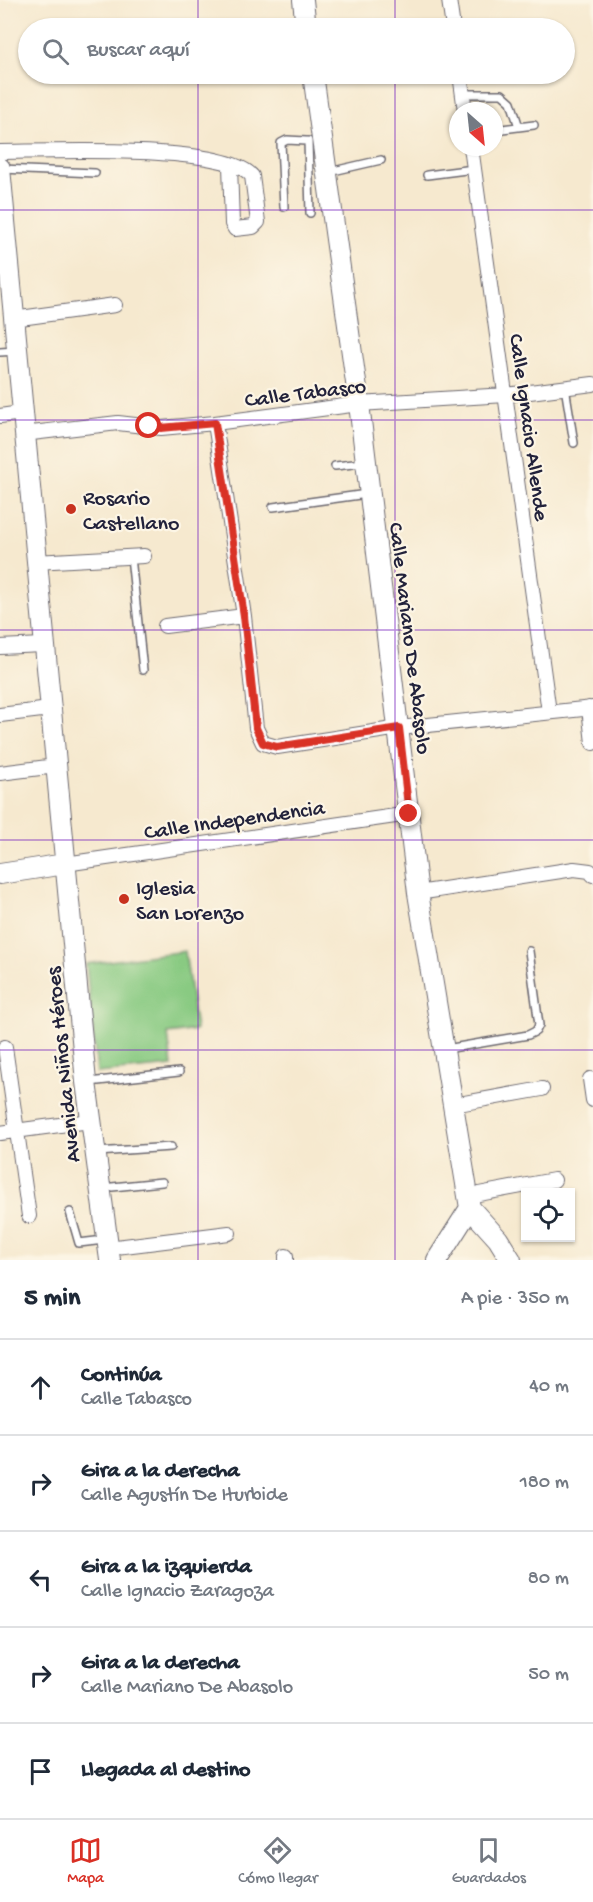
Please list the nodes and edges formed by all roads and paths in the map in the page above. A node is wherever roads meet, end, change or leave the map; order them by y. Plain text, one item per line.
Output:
1 (303, 0) edge
2 (449, 0) edge
3 (305, 18) edge
4 (452, 18) edge
5 (313, 84) edge
6 (462, 84) edge
7 (463, 94) junction
8 (464, 102) edge
9 (534, 124) dead end
10 (519, 127) junction
11 (503, 129) edge
12 (314, 141) junction
13 (0, 152) edge
14 (472, 156) edge
15 (381, 160) dead end
16 (230, 165) dead end
17 (0, 169) edge
18 (474, 169) junction
19 (95, 173) dead end
20 (327, 173) junction
21 (427, 175) dead end
22 (284, 207) dead end
23 (310, 213) dead end
24 (115, 305) dead end
25 (13, 319) junction
26 (8, 351) edge
27 (593, 384) edge
28 (565, 387) junction
29 (506, 395) junction
30 (358, 404) junction
31 (21, 413) junction
32 (0, 416) edge
33 (215, 423) junction
34 (23, 434) junction
35 (574, 443) dead end
36 (366, 463) junction
37 (335, 466) dead end
38 (370, 494) junction
39 (273, 507) dead end
40 (138, 556) joint
41 (35, 562) junction
42 (244, 616) junction
43 (165, 626) dead end
44 (43, 645) junction
45 (0, 647) edge
46 (143, 670) dead end
47 (591, 708) edge
48 (50, 709) junction
49 (549, 712) junction
50 (0, 716) edge
51 (399, 728) junction
52 (593, 743) edge
53 (56, 766) junction
54 (0, 773) edge
55 (409, 814) junction
56 (65, 864) junction
57 (0, 874) edge
58 (593, 875) edge
59 (418, 893) junction
60 (530, 951) dead end
61 (5, 1047) dead end
62 (444, 1050) junction
63 (179, 1072) dead end
64 (590, 1079) dead end
65 (86, 1082) junction
66 (542, 1089) dead end
67 (593, 1100) edge
68 (453, 1105) junction
69 (90, 1121) junction
70 (17, 1131) junction
71 (0, 1133) edge
72 (171, 1147) dead end
73 (94, 1152) junction
74 (554, 1180) dead end
75 (162, 1182) dead end
76 (100, 1189) junction
77 (469, 1202) junction
78 (70, 1212) dead end
79 (29, 1216) dead end
80 (229, 1233) dead end
81 (108, 1249) edge
82 (437, 1260) edge
83 (510, 1260) edge

1 - 3 street
2 - 4 street
5 - 12 street, Calle Mariano De Abasolo
6 - 7 street
7 - 8 street
7 - 10 lane
9 - 10 lane
10 - 11 lane
12 - 20 street, Calle Mariano De Abasolo
12 - 22 lane
12 - 23 lane
13 - 16 street
14 - 18 street, Calle Ignacio Allende
15 - 20 lane
17 - 19 lane
17 - 25 street, Avenida Niños Héroes
18 - 21 lane
18 - 29 street, Calle Ignacio Allende
20 - 30 street, Calle Mariano De Abasolo
24 - 25 street
25 - 26 street, Avenida Niños Héroes
26 - 31 street, Avenida Niños Héroes
27 - 28 street, Calle Tabasco
28 - 29 street, Calle Tabasco
28 - 35 lane
29 - 30 street, Calle Tabasco
29 - 49 street, Calle Ignacio Allende
30 - 33 street, Calle Tabasco
30 - 36 street, Calle Mariano De Abasolo
31 - 32 street
31 - 34 street, Avenida Niños Héroes
33 - 34 street, Calle Tabasco
33 - 42 street
34 - 41 street, Avenida Niños Héroes
36 - 37 lane
36 - 38 street, Calle Mariano De Abasolo
38 - 39 lane
38 - 51 street, Calle Mariano De Abasolo
40 - 41 street
40 - 46 lane
41 - 44 street, Avenida Niños Héroes
42 - 43 street
42 - 51 street
44 - 45 street
44 - 48 street, Avenida Niños Héroes
47 - 49 street
47 - 52 street
48 - 50 street
48 - 53 street, Avenida Niños Héroes
49 - 51 street
51 - 55 street, Calle Mariano De Abasolo
53 - 54 street
53 - 56 street, Avenida Niños Héroes
55 - 56 street, Calle Independencia
55 - 59 street, Calle Mariano De Abasolo
56 - 57 street
56 - 65 street, Avenida Niños Héroes
58 - 59 street
59 - 62 street, Calle Mariano De Abasolo
60 - 62 lane
61 - 70 street
62 - 68 street, Calle Mariano De Abasolo
63 - 65 lane
64 - 67 street
65 - 69 street, Avenida Niños Héroes
66 - 68 street
68 - 77 street, Calle Mariano De Abasolo
69 - 70 street
69 - 73 street, Avenida Niños Héroes
70 - 71 street
70 - 79 street
72 - 73 lane
73 - 76 street, Avenida Niños Héroes
74 - 77 street
75 - 76 lane
76 - 81 street, Avenida Niños Héroes
77 - 82 street
77 - 83 street
78 - 81 lane
80 - 81 street

